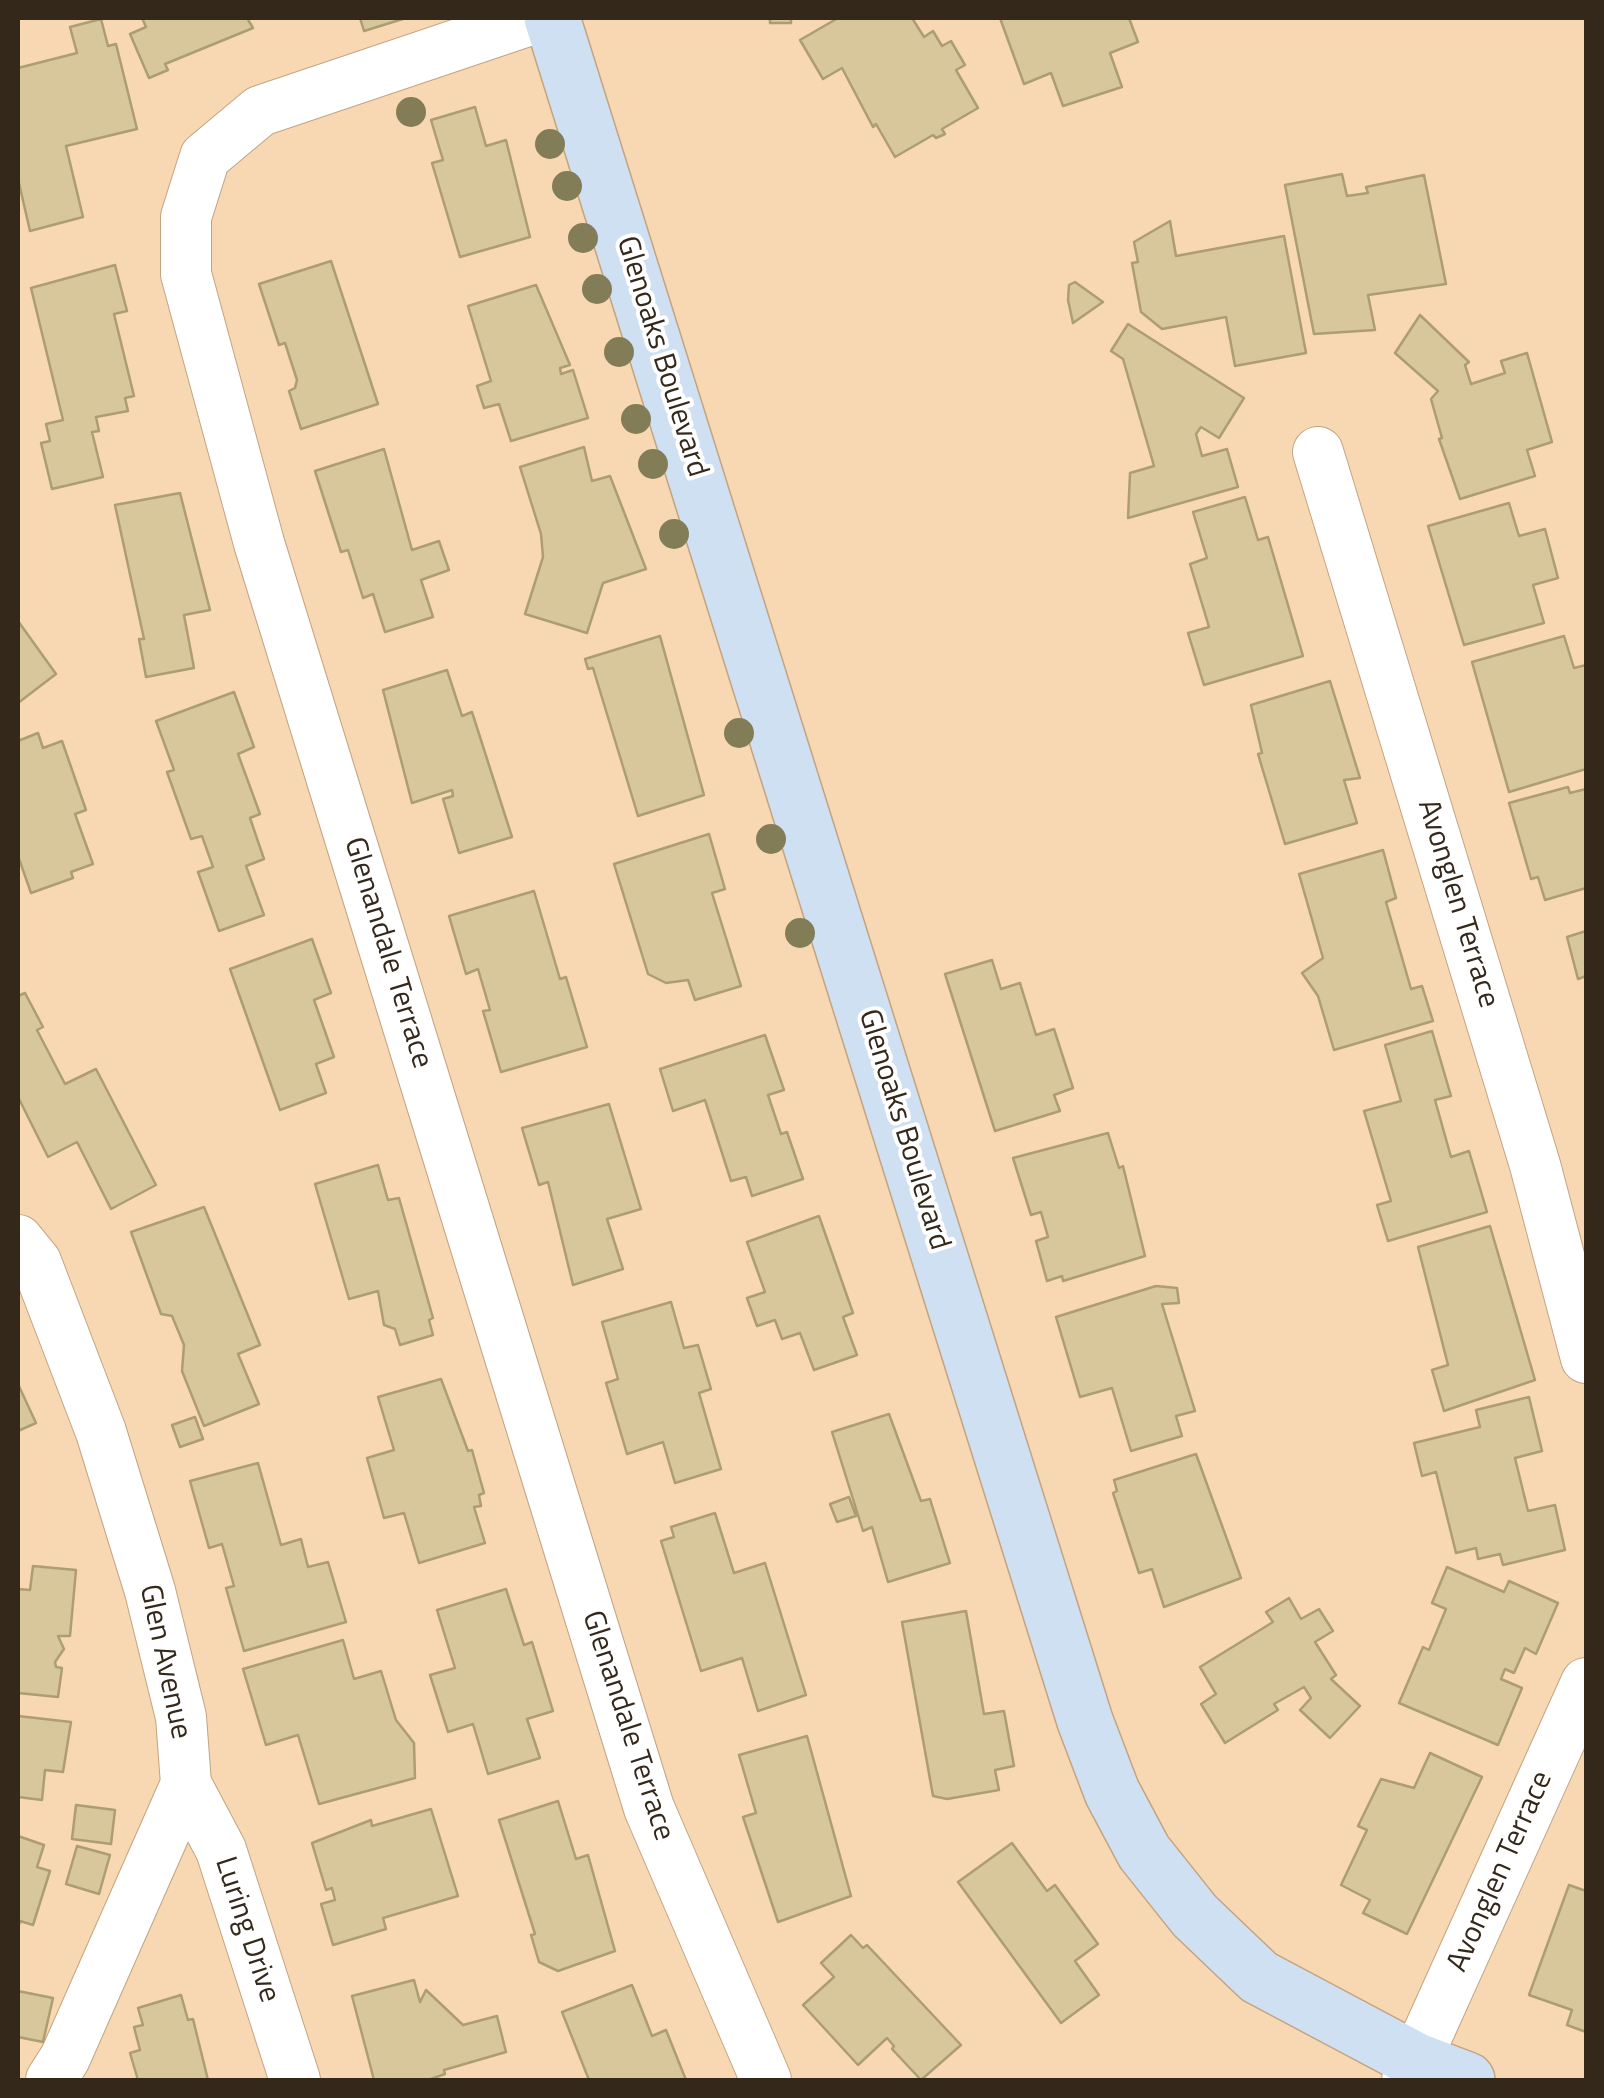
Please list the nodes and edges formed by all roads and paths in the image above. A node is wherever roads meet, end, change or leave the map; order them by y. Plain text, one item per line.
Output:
1 (536, 18) edge
2 (552, 18) edge
3 (1318, 452) dead end
4 (18, 1240) edge
5 (1586, 1358) edge
6 (1586, 1683) edge
7 (186, 1784) junction
8 (1412, 2071) edge
9 (50, 2080) edge
10 (295, 2080) edge
11 (766, 2080) edge
12 (1467, 2080) edge

1 - 11 street, Glenandale Terrace
2 - 8 street, Glenoaks Boulevard
3 - 5 street, Avonglen Terrace
4 - 7 street, Glen Avenue
6 - 8 street, Avonglen Terrace
7 - 9 street, Glen Avenue
7 - 10 street, Luring Drive
8 - 12 street, Glenoaks Boulevard

